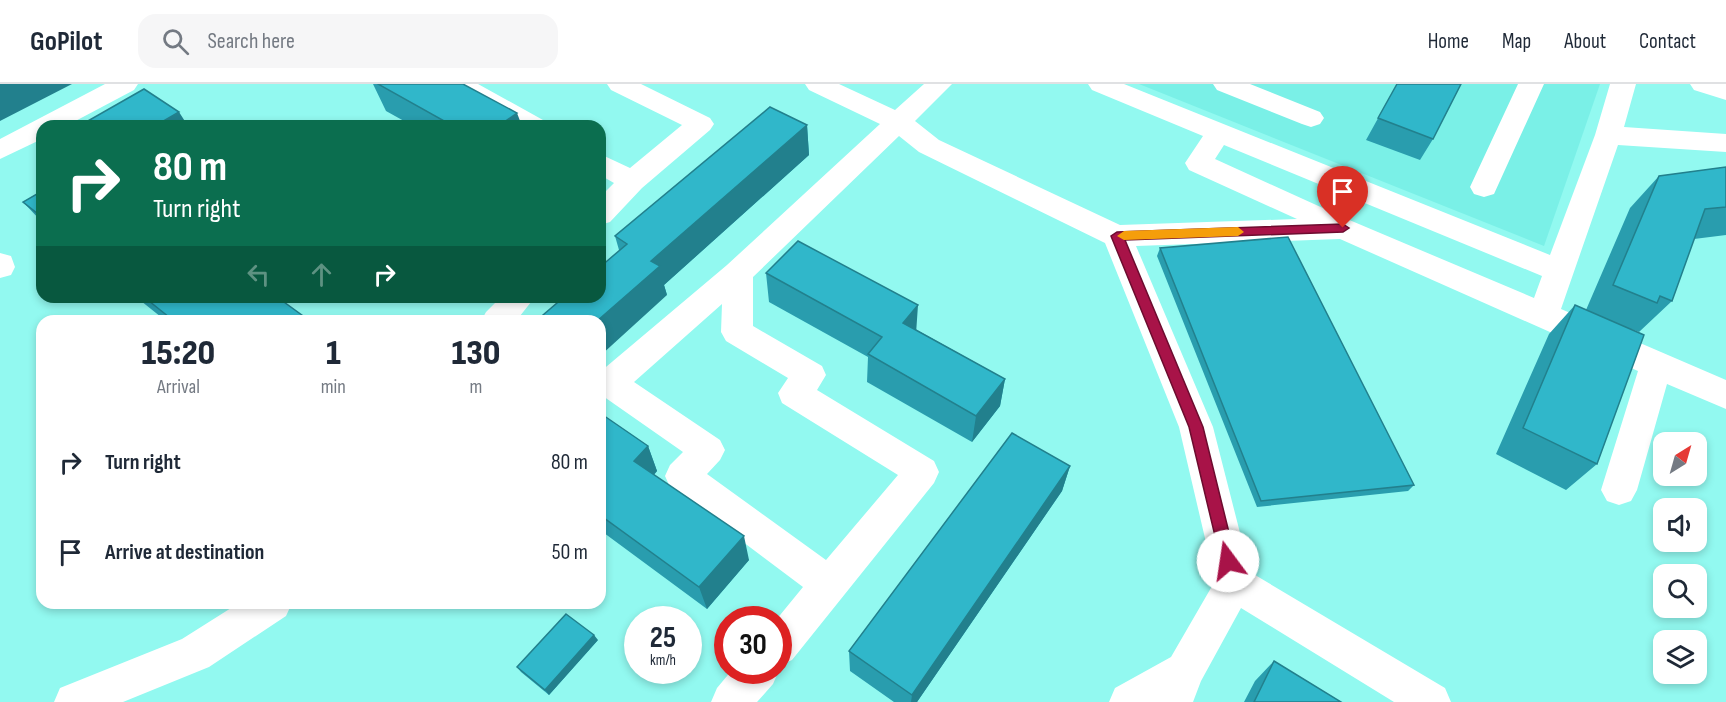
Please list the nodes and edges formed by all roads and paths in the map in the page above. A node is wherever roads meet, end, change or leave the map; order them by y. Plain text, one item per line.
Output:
1 (125, 84) edge
2 (459, 84) edge
3 (620, 84) edge
4 (818, 84) edge
5 (939, 84) edge
6 (1101, 84) edge
7 (1226, 84) edge
8 (1531, 84) edge
9 (1623, 84) edge
10 (1703, 84) edge
11 (1726, 92) edge
12 (1311, 117) dead end
13 (57, 120) edge
14 (523, 120) edge
15 (900, 123) junction
16 (36, 131) edge
17 (1219, 132) junction
18 (1608, 135) junction
19 (1726, 144) edge
20 (0, 150) edge
21 (606, 166) edge
22 (632, 181) junction
23 (1484, 187) dead end
24 (606, 209) edge
25 (1343, 228) junction
26 (1117, 236) junction
27 (1559, 271) junction
28 (738, 273) junction
29 (514, 303) edge
30 (503, 315) edge
31 (1543, 315) junction
32 (1656, 365) junction
33 (1726, 395) edge
34 (1619, 490) dead end
35 (1234, 583) junction
36 (830, 585) junction
37 (264, 609) edge
38 (792, 630) edge
39 (747, 684) edge
40 (1179, 687) edge
41 (74, 702) edge
42 (731, 702) edge
43 (1129, 702) edge
44 (1431, 702) edge

1 - 13 street
2 - 14 street
3 - 22 street
4 - 15 street
5 - 15 street
6 - 17 street
7 - 12 street
8 - 23 street
9 - 18 street
10 - 11 street
15 - 26 street
15 - 28 street
16 - 20 street
17 - 25 street
17 - 27 street
18 - 19 street
18 - 27 street
21 - 22 street
22 - 24 street
25 - 26 street
25 - 31 street
26 - 35 street
27 - 31 street
28 - 36 street
28 - 36 street
29 - 30 street
31 - 32 street
32 - 33 street
32 - 34 street
35 - 40 street
35 - 44 street
36 - 38 street
37 - 41 street
39 - 42 street
40 - 43 street

